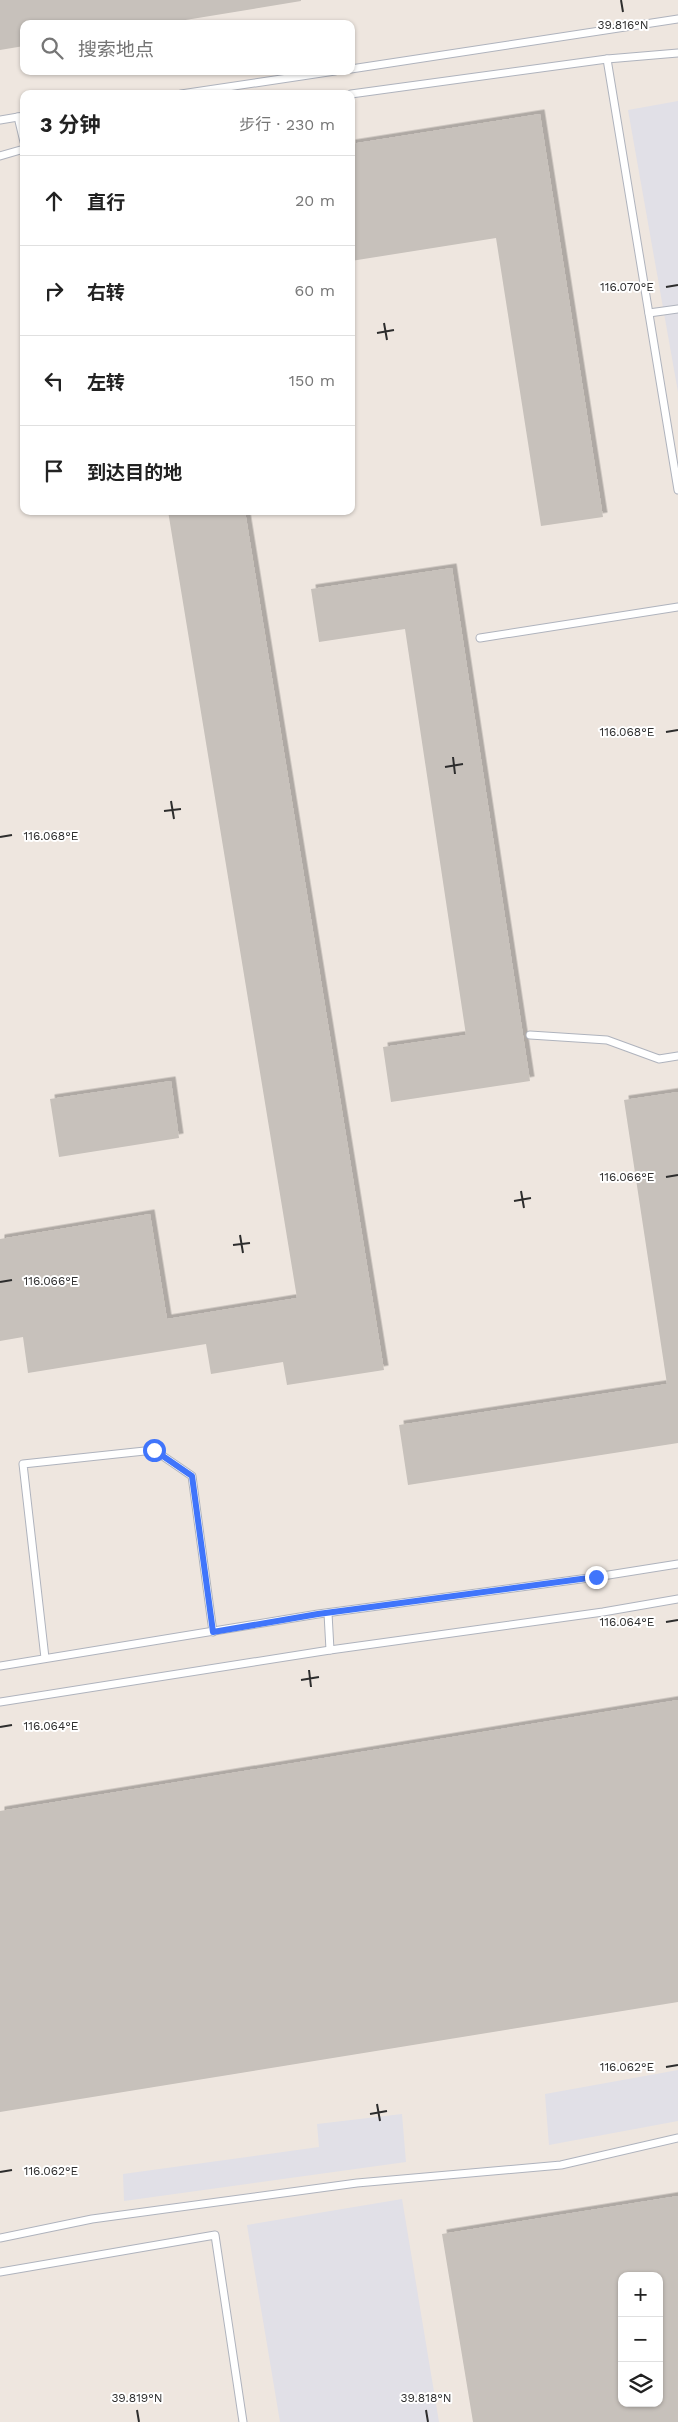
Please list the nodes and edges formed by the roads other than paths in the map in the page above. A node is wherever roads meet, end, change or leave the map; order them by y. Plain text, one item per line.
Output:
1 (678, 19) edge
2 (678, 53) edge
3 (607, 59) junction
4 (355, 68) edge
5 (308, 75) edge
6 (208, 90) edge
7 (355, 93) edge
8 (20, 117) edge
9 (0, 120) edge
10 (20, 150) edge
11 (0, 156) edge
12 (678, 309) edge
13 (649, 313) junction
14 (678, 490) edge
15 (678, 607) edge
16 (480, 638) dead end
17 (530, 1035) dead end
18 (678, 1056) edge
19 (678, 1564) edge
20 (678, 1599) edge
21 (328, 1613) junction
22 (213, 1632) junction
23 (330, 1650) junction
24 (44, 1658) junction
25 (0, 1666) edge
26 (0, 1702) edge
27 (678, 2138) edge
28 (0, 2238) edge
29 (0, 2272) edge
30 (243, 2422) edge

1 - 4 lane
2 - 3 lane
3 - 7 lane
3 - 13 lane
5 - 6 lane
8 - 9 lane
10 - 11 lane
12 - 13 lane
13 - 14 lane
15 - 16 lane
17 - 18 lane
19 - 21 lane
20 - 23 lane
21 - 22 lane
21 - 23 lane
22 - 24 lane
22 - 24 lane
23 - 26 lane
24 - 25 lane
27 - 28 lane
29 - 30 lane

